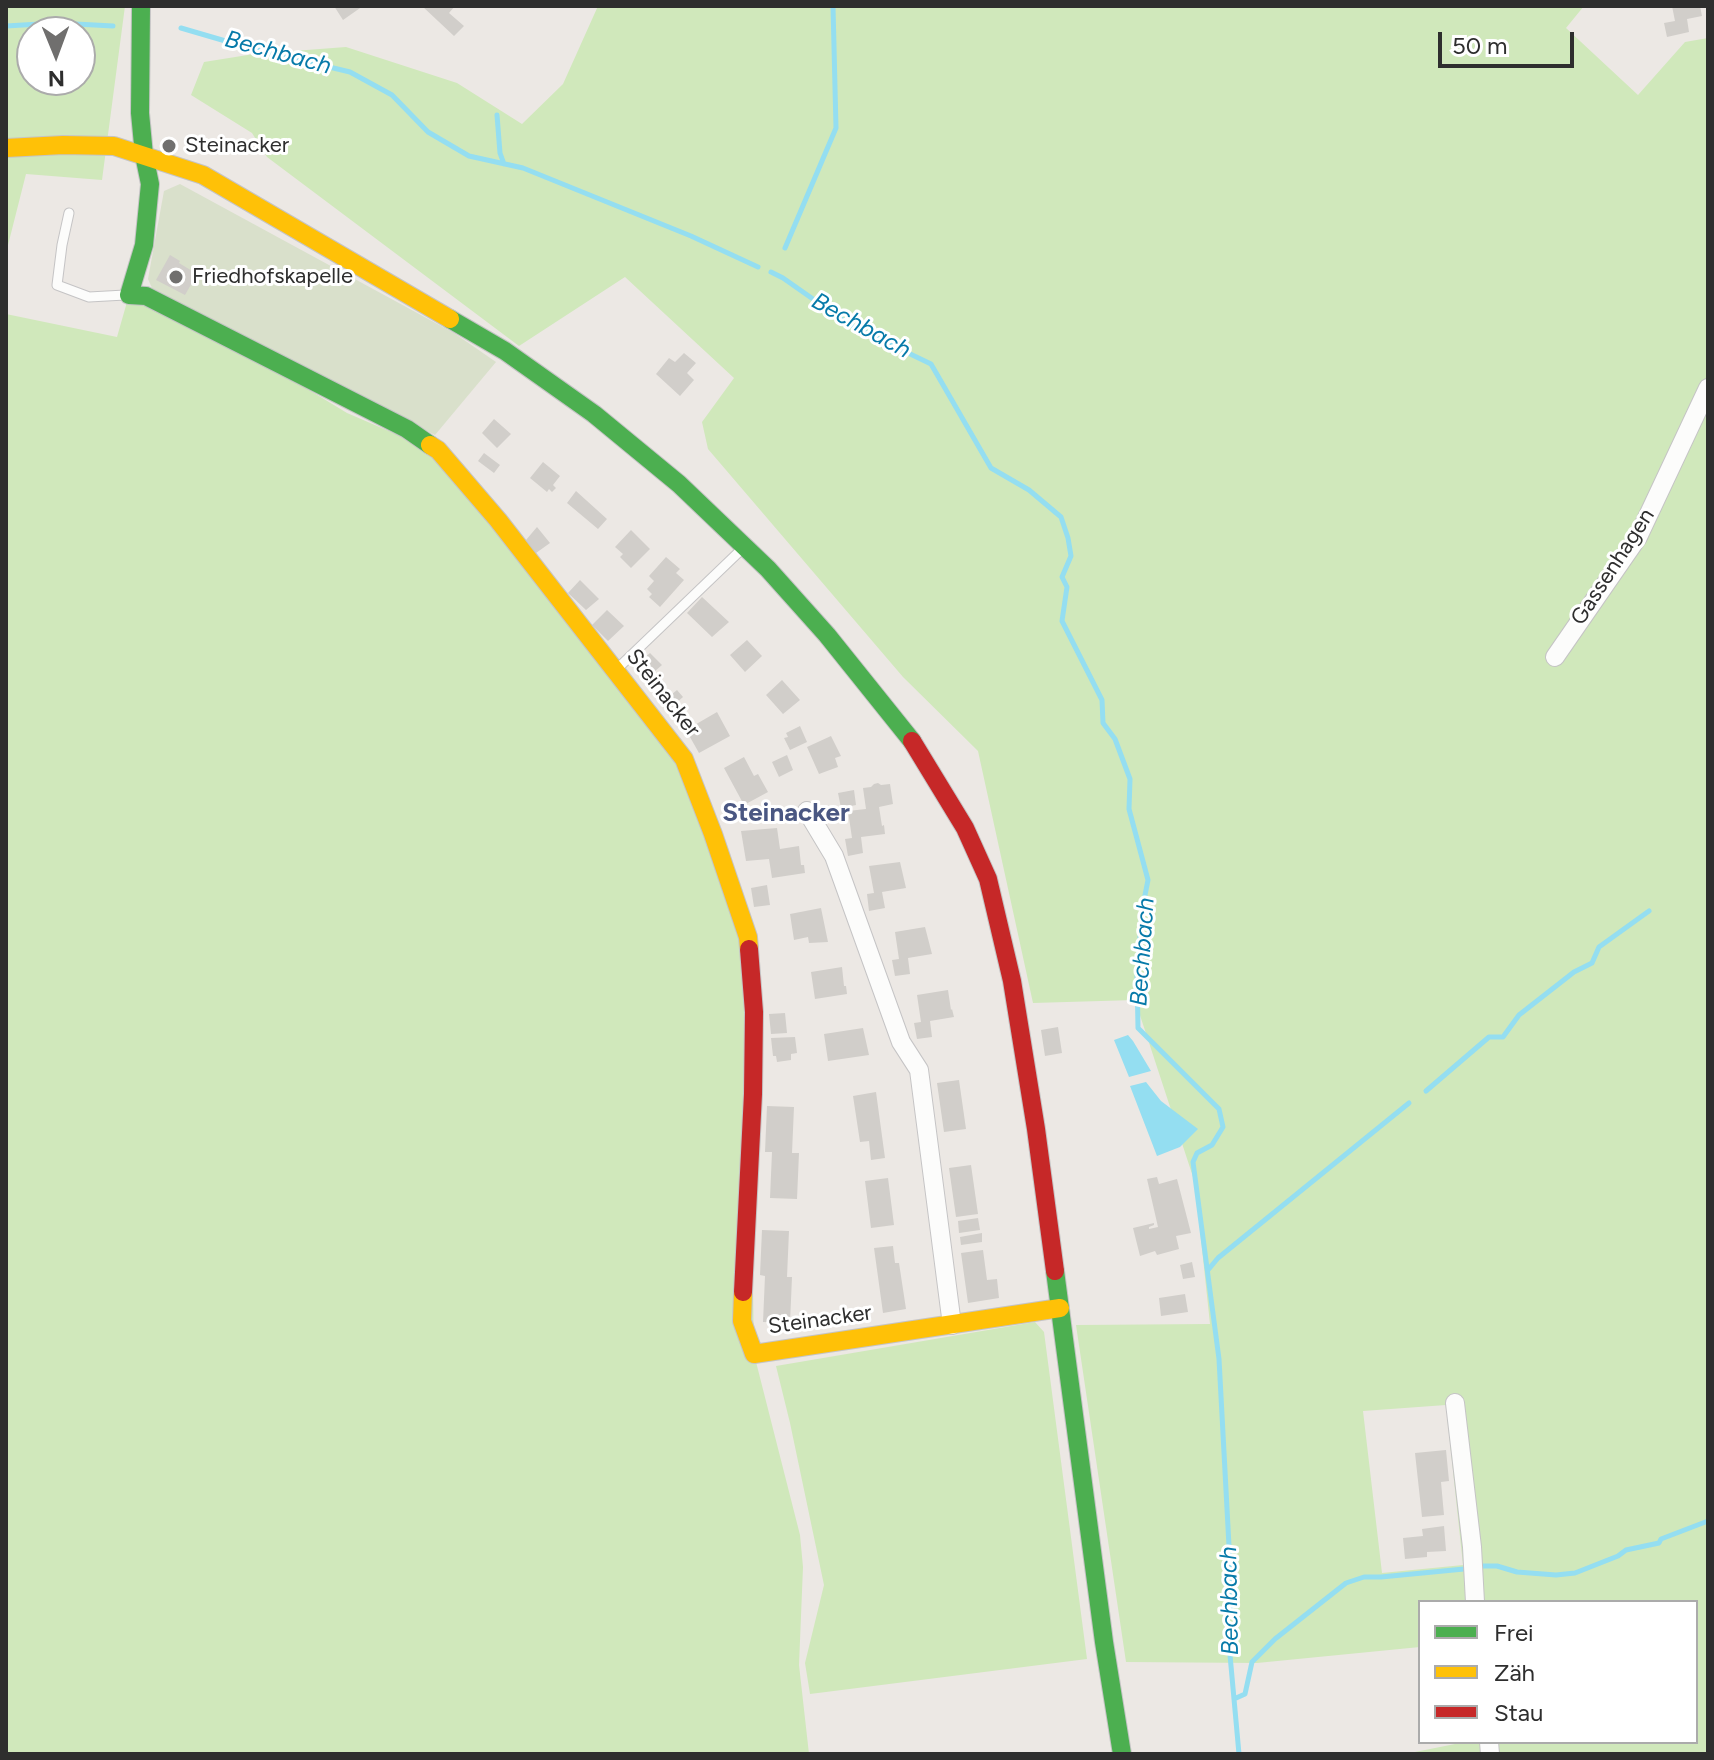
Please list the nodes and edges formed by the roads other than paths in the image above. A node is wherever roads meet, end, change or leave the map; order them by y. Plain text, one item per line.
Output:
1 (141, 6) edge
2 (6, 148) edge
3 (144, 155) junction
4 (69, 213) dead end
5 (129, 295) junction
6 (1708, 388) edge
7 (744, 547) junction
8 (1555, 657) dead end
9 (615, 670) junction
10 (807, 811) dead end
11 (1060, 1308) junction
12 (952, 1325) junction
13 (1455, 1403) dead end
14 (1475, 1600) edge
15 (1122, 1754) edge

1 - 3 main road
2 - 3 main road
3 - 5 main road
3 - 7 main road
4 - 5 lane
5 - 9 main road, Steinacker
6 - 8 street, Gassenhagen
7 - 9 lane
7 - 11 main road
9 - 12 main road, Steinacker
10 - 12 street
11 - 12 main road, Steinacker
11 - 15 main road
13 - 14 street

